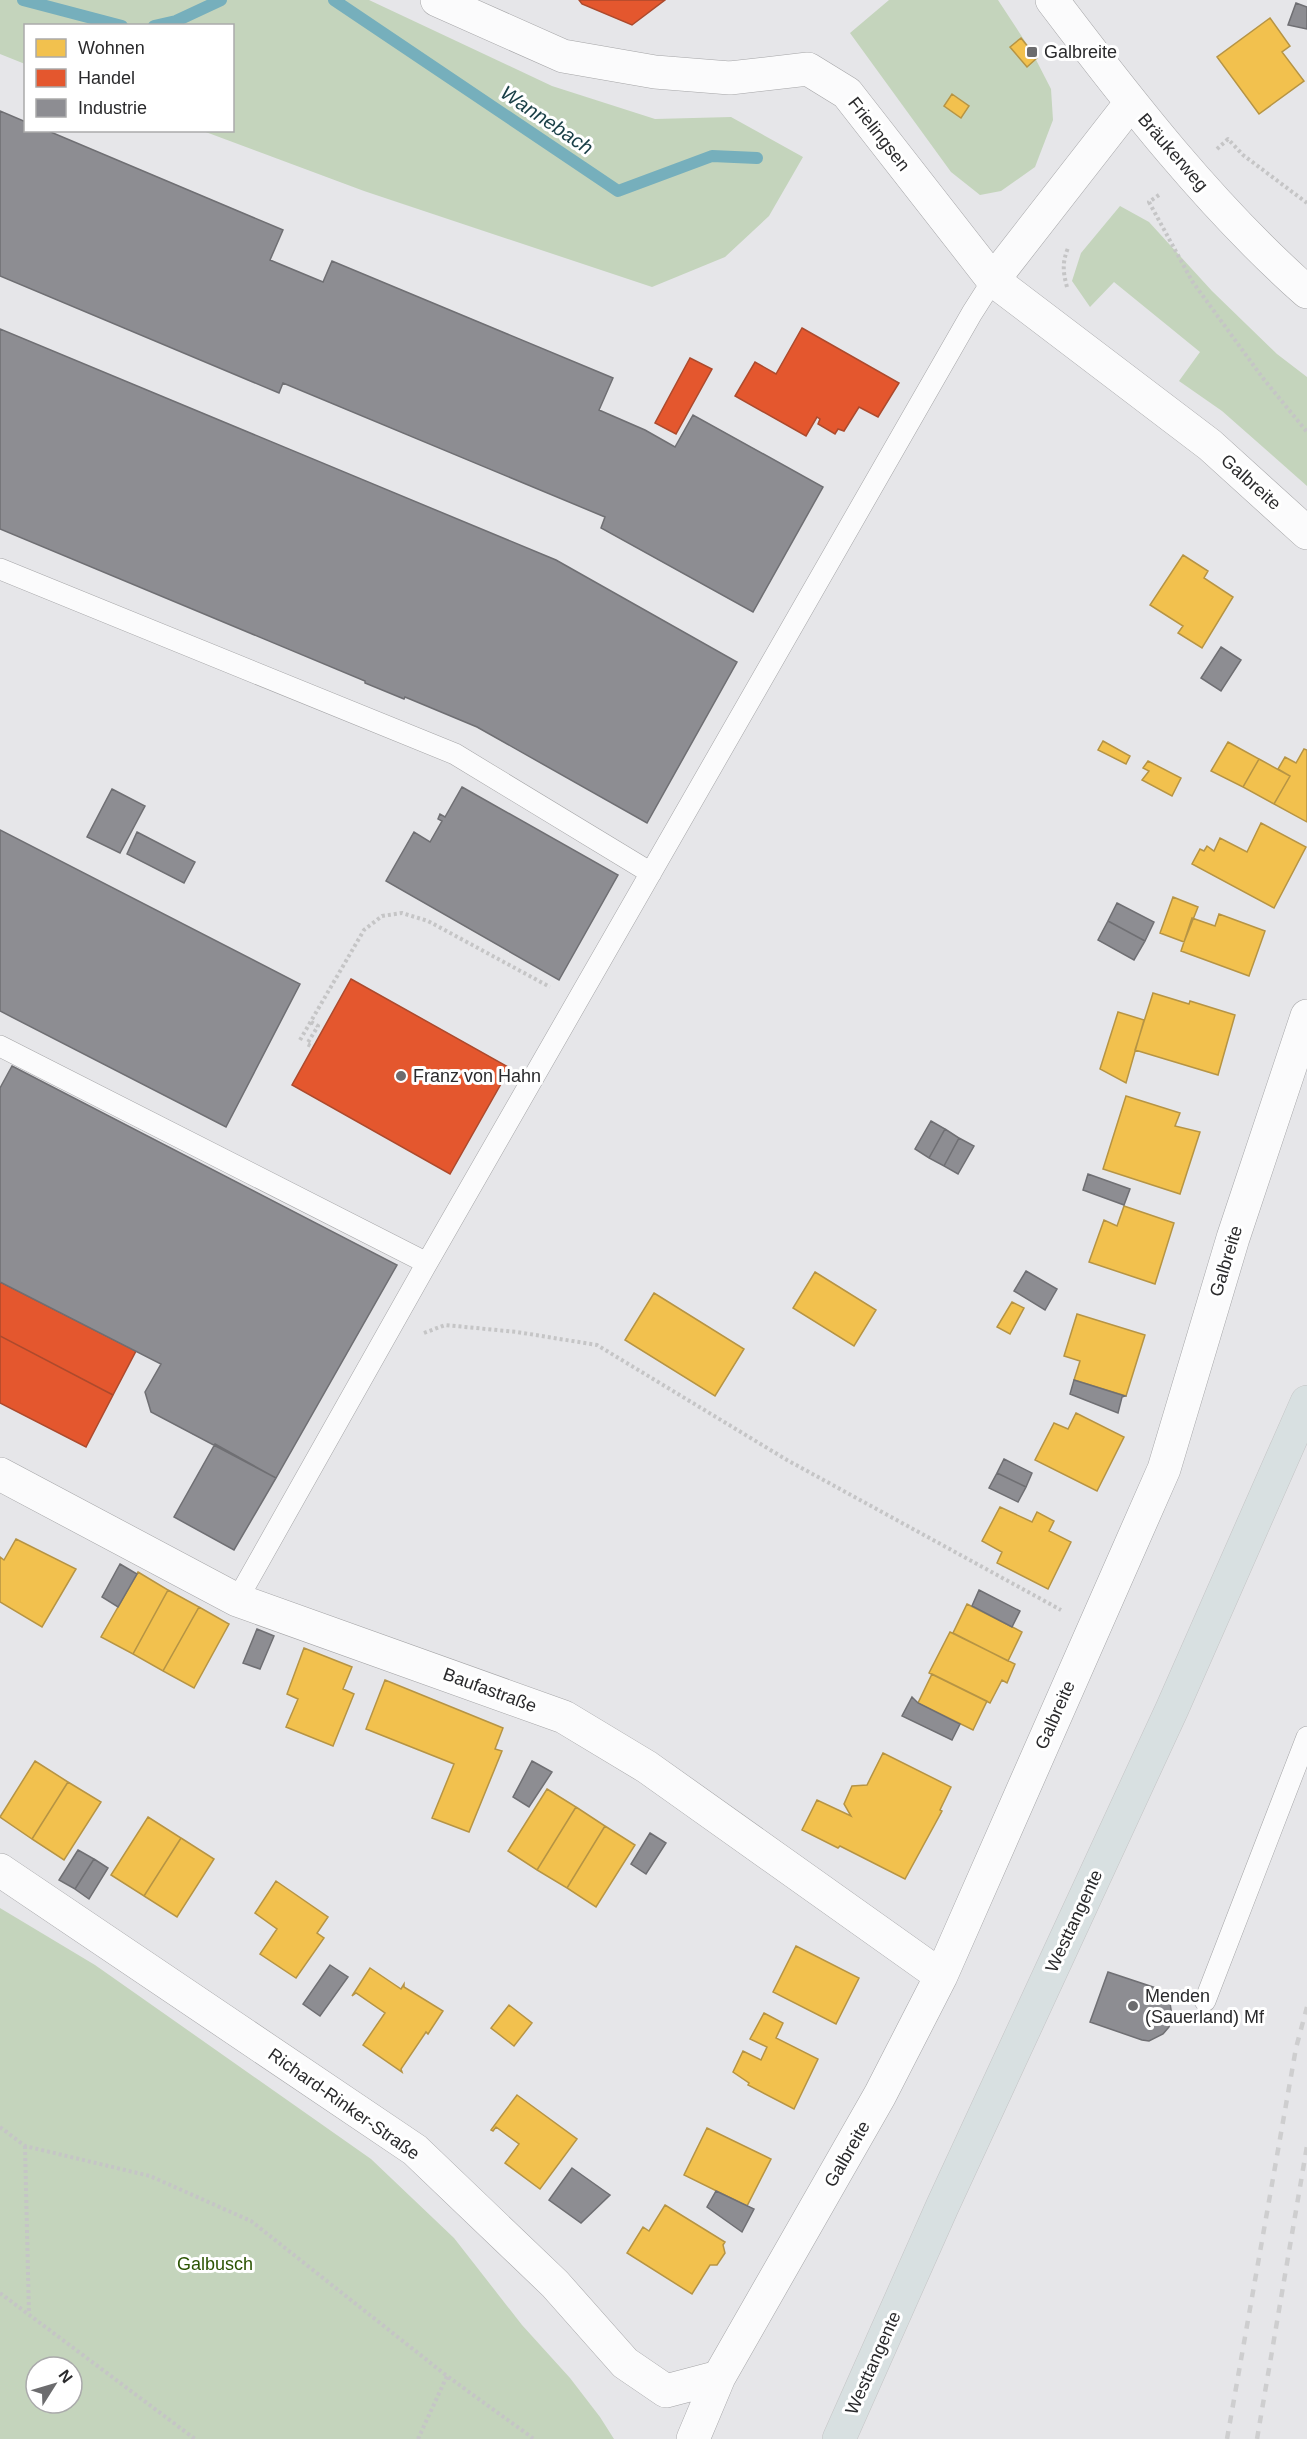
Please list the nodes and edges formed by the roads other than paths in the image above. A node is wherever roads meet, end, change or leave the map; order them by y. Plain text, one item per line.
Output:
1 (437, 0) edge
2 (1052, 0) edge
3 (1130, 104) junction
4 (993, 280) junction
5 (1307, 292) edge
6 (1307, 533) edge
7 (0, 569) edge
8 (651, 873) junction
9 (1307, 1016) edge
10 (0, 1046) edge
11 (427, 1263) junction
12 (1307, 1402) edge
13 (0, 1474) edge
14 (237, 1600) junction
15 (1307, 1737) edge
16 (0, 1870) edge
17 (941, 1976) junction
18 (1205, 2001) dead end
19 (719, 2377) junction
20 (693, 2439) edge
21 (839, 2439) edge

1 - 4 street, Frielingsen
2 - 3 street, Bräukerweg
3 - 4 street
3 - 5 street, Bräukerweg
4 - 6 street, Galbreite
4 - 8 lane
7 - 8 lane
8 - 11 lane
9 - 17 street, Galbreite
10 - 11 lane
11 - 14 lane
12 - 21 main road, Westtangente
13 - 14 street, Baufastraße
14 - 17 street, Baufastraße
15 - 18 lane
16 - 19 street, Richard-Rinker-Straße
17 - 19 street, Galbreite
19 - 20 street, Galbreite

